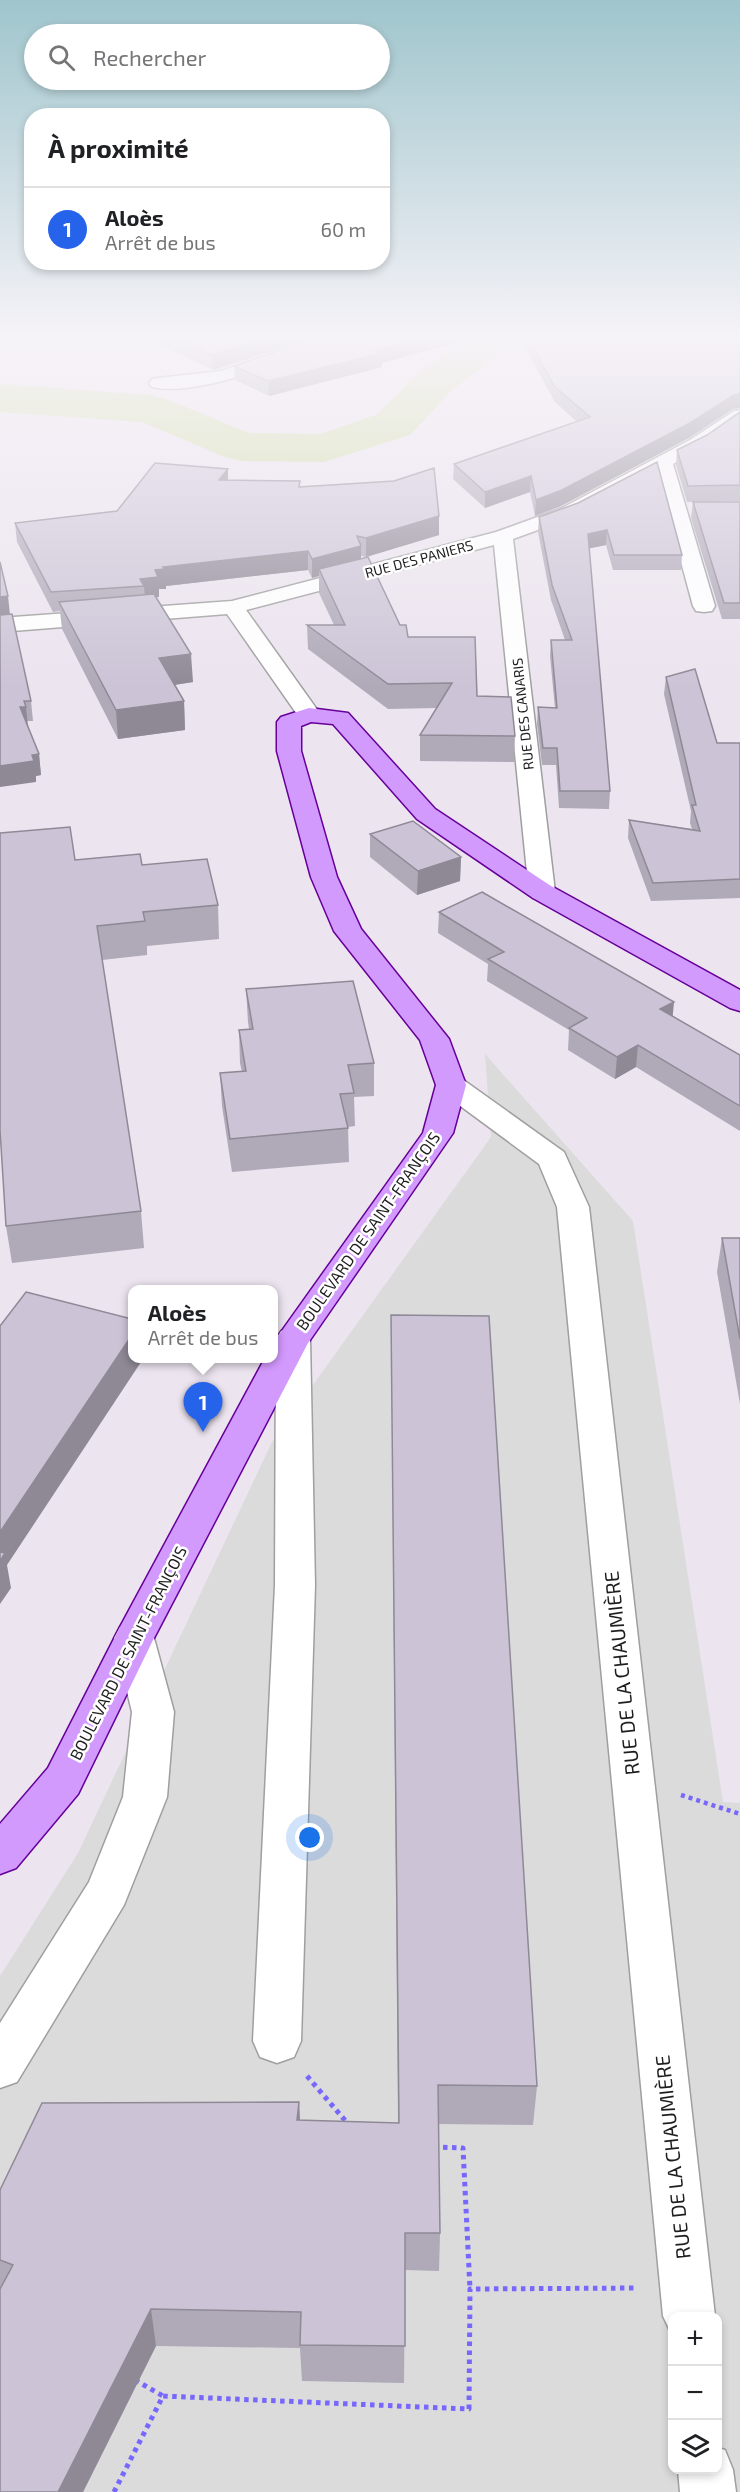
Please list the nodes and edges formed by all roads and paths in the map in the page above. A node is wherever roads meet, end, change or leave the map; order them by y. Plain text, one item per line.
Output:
1 (674, 455) edge
2 (663, 462) junction
3 (676, 510) junction
4 (698, 510) edge
5 (503, 536) junction
6 (704, 606) dead end
7 (233, 607) junction
8 (0, 625) edge
9 (309, 715) junction
10 (542, 892) junction
11 (740, 1002) edge
12 (451, 1085) junction
13 (293, 1339) junction
14 (134, 1638) junction
15 (633, 1778) junction
16 (740, 1815) edge
17 (0, 1855) edge
18 (277, 2041) joint
19 (0, 2066) edge
20 (353, 2129) edge
21 (427, 2147) edge
22 (470, 2289) junction
23 (688, 2302) edge
24 (133, 2379) edge
25 (164, 2396) junction
26 (706, 2474) edge
27 (114, 2492) edge
28 (708, 2492) edge

1 - 2 street, RUE DES PANIERS
2 - 3 street
2 - 5 street, RUE DES PANIERS
3 - 4 street
3 - 6 street
5 - 7 street, RUE DES PANIERS
5 - 10 street, RUE DES CANARIS
7 - 8 street, RUE DES PANIERS
7 - 9 street
9 - 10 main road
9 - 12 main road
10 - 11 main road
12 - 13 main road, BOULEVARD DE SAINT-FRANÇOIS
12 - 15 street, RUE DE LA CHAUMIÈRE
13 - 14 main road, BOULEVARD DE SAINT-FRANÇOIS
13 - 18 street
14 - 17 main road, BOULEVARD DE SAINT-FRANÇOIS
14 - 19 street
15 - 16 path
15 - 23 street, RUE DE LA CHAUMIÈRE
18 - 20 path
21 - 22 path
22 - 23 path
22 - 25 path
24 - 25 path
25 - 27 path
26 - 28 street

